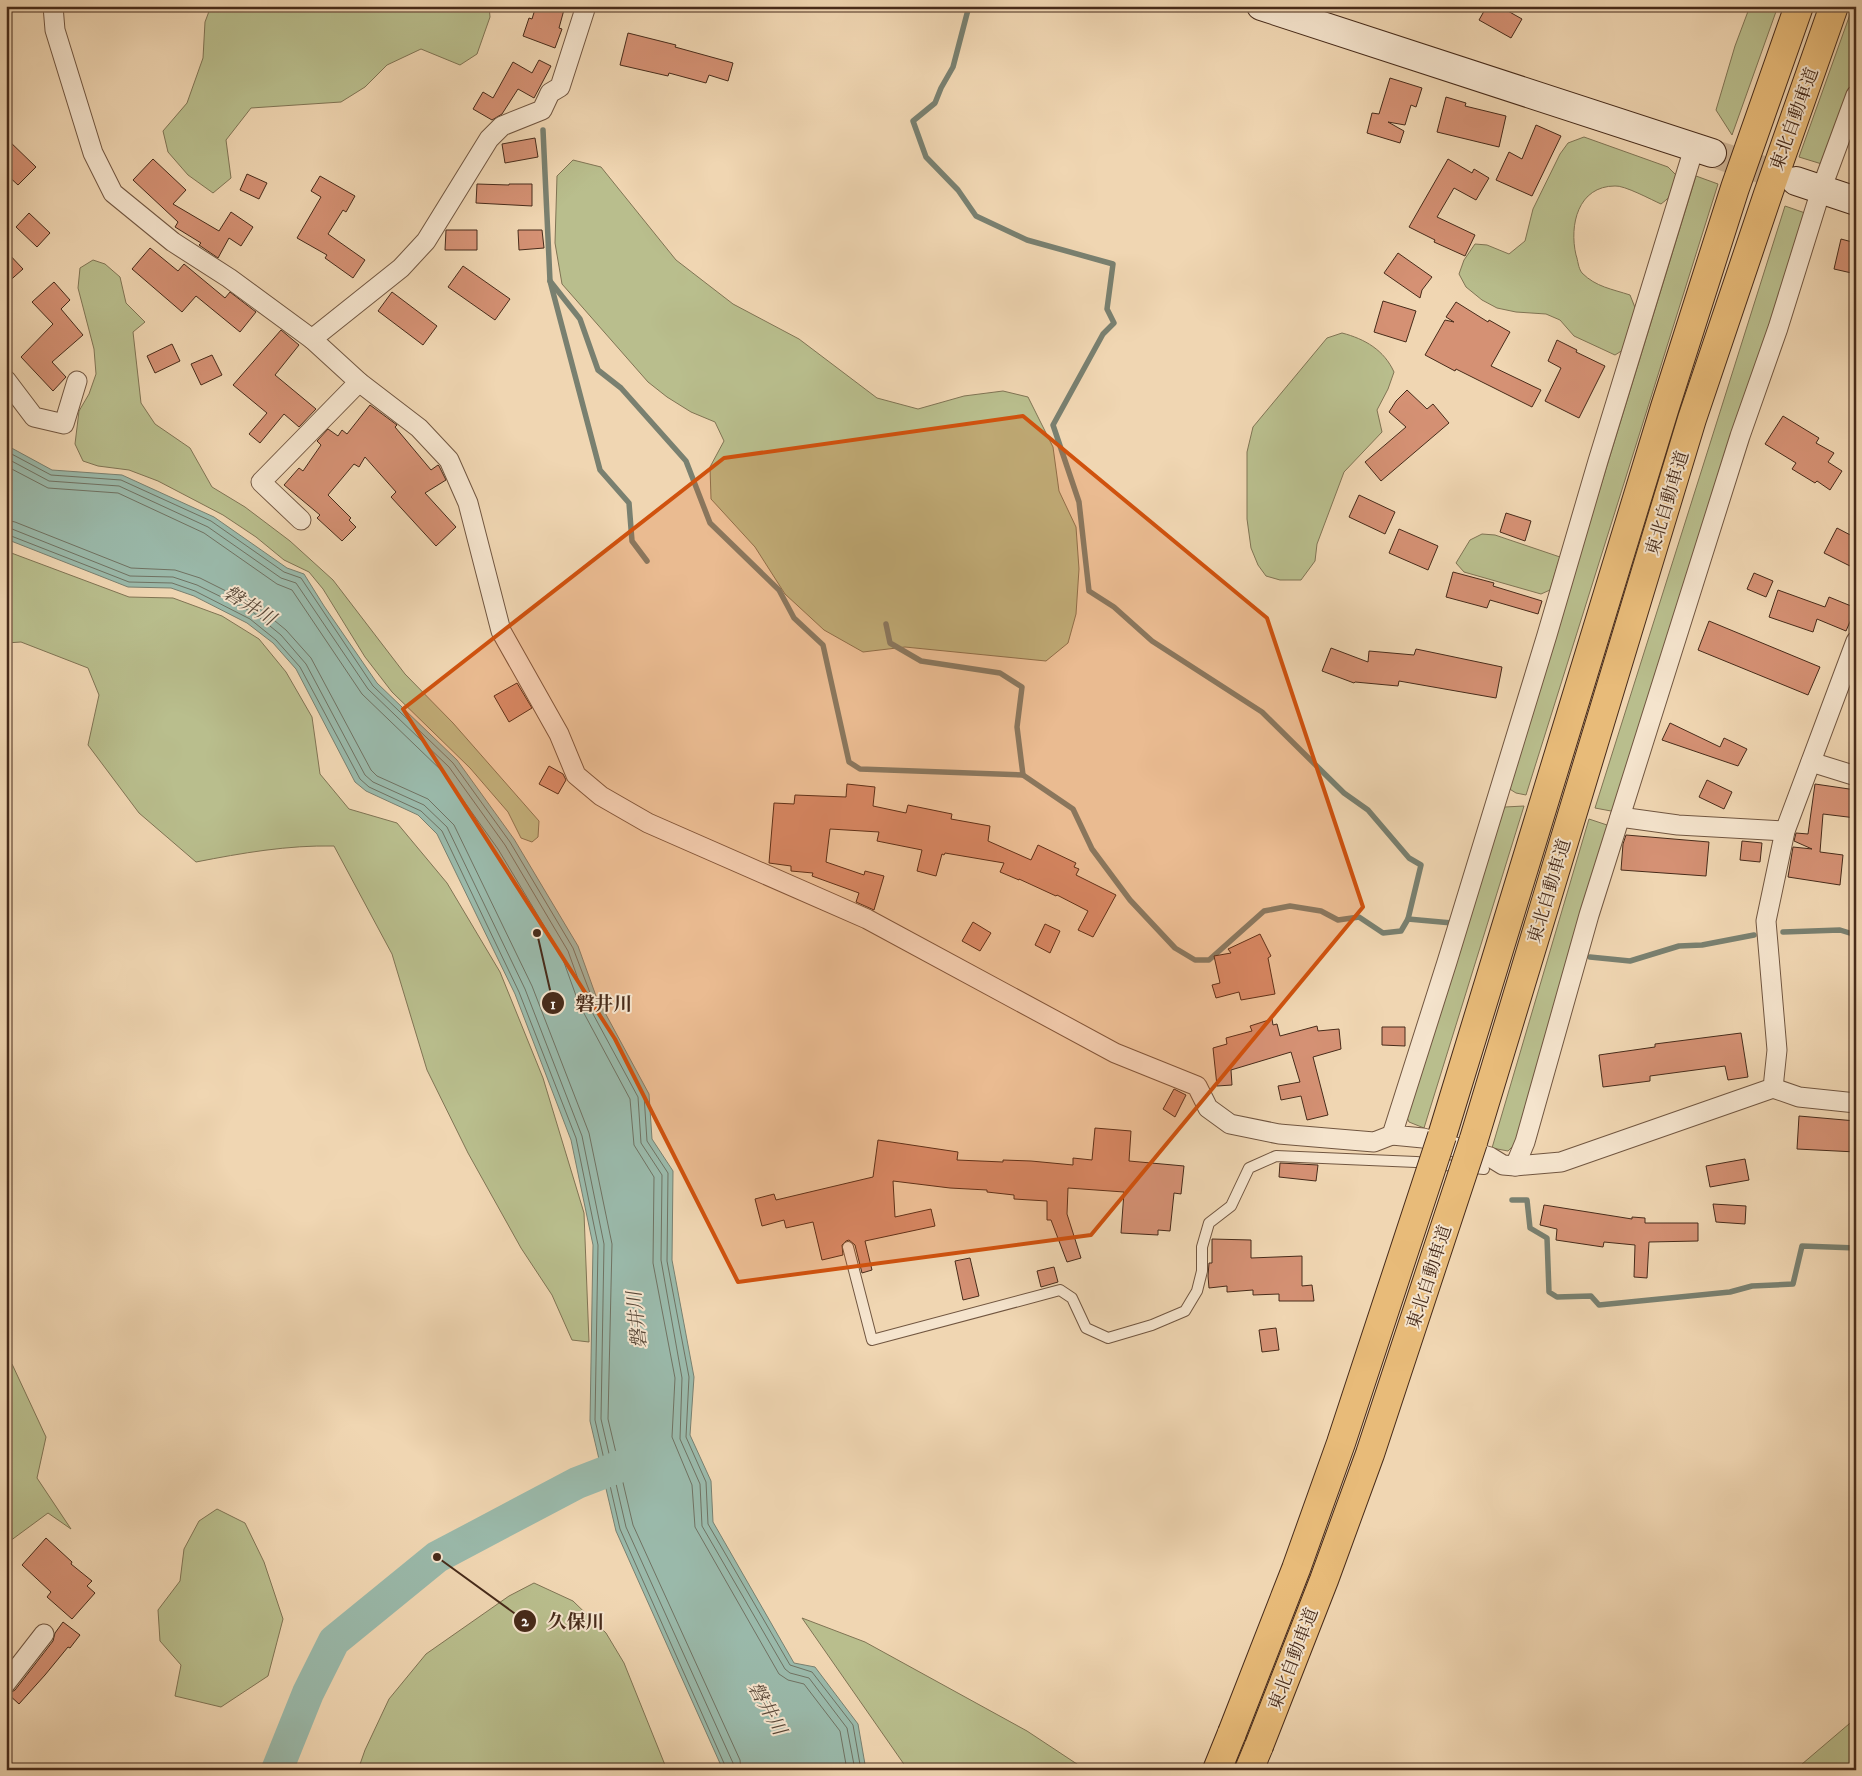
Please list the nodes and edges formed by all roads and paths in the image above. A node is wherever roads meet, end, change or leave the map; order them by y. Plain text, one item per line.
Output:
1 (52, 6) edge
2 (586, 6) edge
3 (1261, 6) edge
4 (1800, 6) edge
5 (1834, 6) edge
6 (1856, 95) edge
7 (1703, 150) joint
8 (1796, 181) tunnel mouth
9 (1821, 190) junction
10 (1856, 201) edge
11 (312, 339) junction
12 (6, 380) edge
13 (77, 381) dead end
14 (359, 382) junction
15 (301, 520) dead end
16 (1856, 641) edge
17 (1811, 762) junction
18 (1856, 776) edge
19 (1620, 817) junction
20 (1784, 832) junction
21 (1773, 1088) junction
22 (1856, 1103) edge
23 (1392, 1135) junction
24 (1509, 1166) junction
25 (1484, 1169) joint
26 (848, 1247) dead end
27 (44, 1634) dead end
28 (6, 1683) edge
29 (1217, 1770) edge
30 (1249, 1770) edge

1 - 11 street
2 - 11 street
3 - 7 street
4 - 29 highway, 東北自動車道, bridge
5 - 30 highway, 東北自動車道, bridge
6 - 9 street
7 - 23 street
8 - 9 street
9 - 10 street
9 - 19 street
11 - 14 street
12 - 13 street
14 - 15 street
14 - 23 street
16 - 17 street
17 - 18 street
17 - 20 street
19 - 20 street
19 - 24 street
20 - 21 street
21 - 22 street
21 - 24 street
23 - 24 street
24 - 25 street
25 - 26 lane
27 - 28 street

